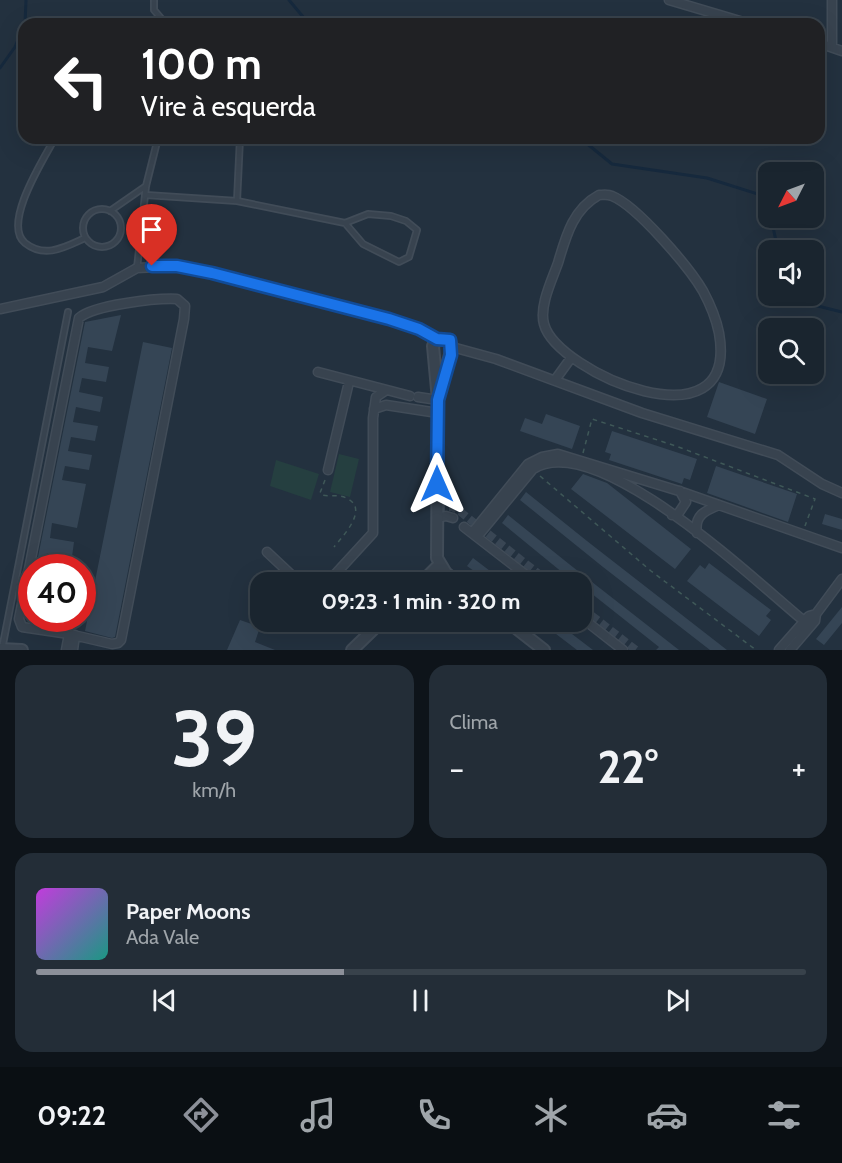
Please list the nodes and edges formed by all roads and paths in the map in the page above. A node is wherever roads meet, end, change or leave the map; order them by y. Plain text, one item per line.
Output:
1 (154, 0) edge
2 (669, 0) edge
3 (832, 0) edge
4 (161, 18) edge
5 (730, 18) edge
6 (825, 44) edge
7 (832, 46) junction
8 (842, 51) edge
9 (52, 144) edge
10 (156, 144) edge
11 (240, 144) edge
12 (146, 186) junction
13 (146, 195) junction
14 (237, 201) junction
15 (111, 211) junction
16 (345, 223) junction
17 (86, 238) junction
18 (137, 268) junction
19 (0, 309) edge
20 (68, 312) dead end
21 (437, 339) junction
22 (452, 347) junction
23 (571, 358) junction
24 (318, 372) dead end
25 (555, 380) junction
26 (349, 382) junction
27 (385, 391) junction
28 (411, 396) junction
29 (438, 400) junction
30 (374, 409) junction
31 (406, 409) junction
32 (438, 413) junction
33 (581, 460) junction
34 (328, 470) joint
35 (532, 470) junction
36 (680, 491) junction
37 (842, 493) edge
38 (719, 505) junction
39 (672, 515) junction
40 (437, 518) junction
41 (453, 518) dead end
42 (471, 532) junction
43 (697, 533) junction
44 (802, 533) junction
45 (334, 547) dead end
46 (842, 548) edge
47 (267, 552) dead end
48 (439, 565) junction
49 (288, 572) edge
50 (337, 572) edge
51 (432, 572) edge
52 (446, 572) edge
53 (522, 572) edge
54 (842, 579) edge
55 (816, 614) junction
56 (804, 621) junction
57 (592, 626) edge
58 (371, 632) edge
59 (521, 632) edge
60 (72, 635) junction
61 (1, 649) edge
62 (22, 650) edge
63 (66, 650) edge
64 (73, 650) edge
65 (352, 650) edge
66 (544, 650) edge
67 (623, 650) edge
68 (756, 650) edge
69 (778, 650) edge
70 (790, 650) edge

1 - 4 lane
2 - 5 street
3 - 7 street
6 - 7 street
7 - 8 street
9 - 17 lane
10 - 12 lane
11 - 14 lane
12 - 13 lane
12 - 15 lane
13 - 14 lane
13 - 18 lane
14 - 16 lane
15 - 17 lane
15 - 17 lane
16 - 16 lane
18 - 19 street
18 - 21 street
20 - 61 lane
21 - 22 street
21 - 29 street
22 - 25 street
22 - 29 street
23 - 23 street
23 - 25 street
24 - 26 street
25 - 37 street
26 - 27 street
26 - 34 street
27 - 28 street
27 - 30 street
28 - 29 street
28 - 31 street
29 - 32 street
30 - 31 street
30 - 50 street
31 - 32 street
32 - 40 street
33 - 36 street
33 - 42 street
33 - 44 path
34 - 45 path
35 - 39 street
35 - 42 street
35 - 68 path
36 - 38 street
36 - 39 street
38 - 43 street
38 - 44 street
39 - 43 street
40 - 41 street
40 - 48 street
42 - 53 street
43 - 56 street
44 - 46 street
47 - 49 street
48 - 51 street
48 - 52 street
54 - 55 street
55 - 56 street
55 - 70 street
56 - 69 street
57 - 67 street
58 - 65 street
59 - 66 street
60 - 60 street
60 - 63 street
60 - 64 street
61 - 62 street

